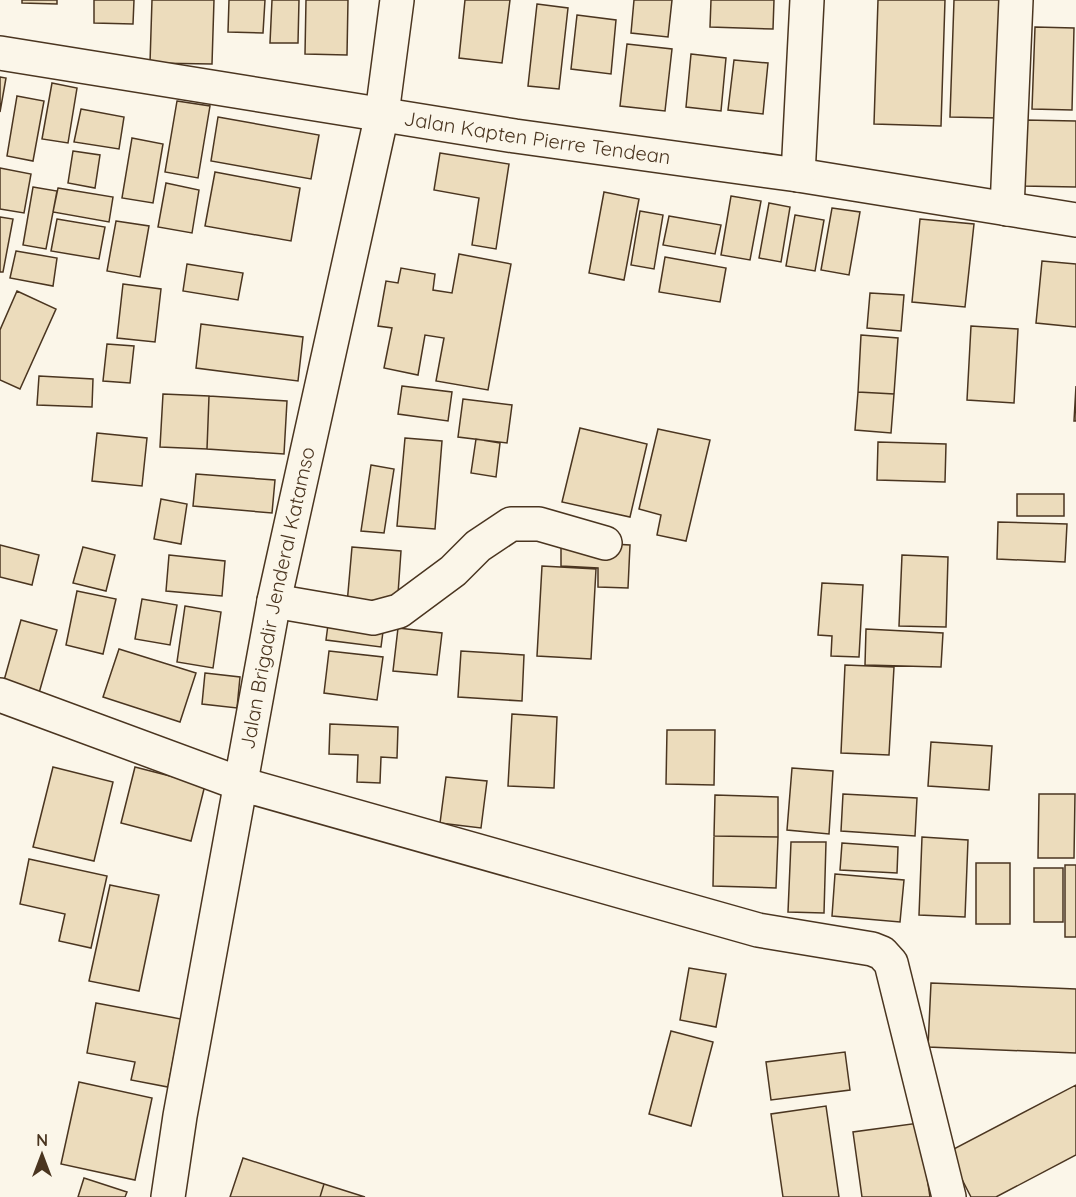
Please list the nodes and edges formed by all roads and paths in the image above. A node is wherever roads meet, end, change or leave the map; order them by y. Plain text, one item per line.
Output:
1 (397, 0) edge
2 (807, 0) edge
3 (1016, 0) edge
4 (0, 53) edge
5 (382, 114) junction
6 (798, 175) junction
7 (1006, 209) junction
8 (1076, 220) edge
9 (605, 543) dead end
10 (274, 601) junction
11 (0, 695) edge
12 (241, 784) junction
13 (168, 1197) edge
14 (949, 1197) edge

1 - 5 street, Jalan Brigadir Jenderal Katamso
2 - 6 street
3 - 7 street
4 - 5 street, Jalan Kapten Pierre Tendean
5 - 6 street, Jalan Kapten Pierre Tendean
5 - 10 street, Jalan Brigadir Jenderal Katamso
6 - 7 street, Jalan Kapten Pierre Tendean
7 - 8 street, Jalan Kapten Pierre Tendean
9 - 10 street
10 - 12 street, Jalan Brigadir Jenderal Katamso
11 - 12 street
12 - 13 street, Jalan Brigadir Jenderal Katamso
12 - 14 street

